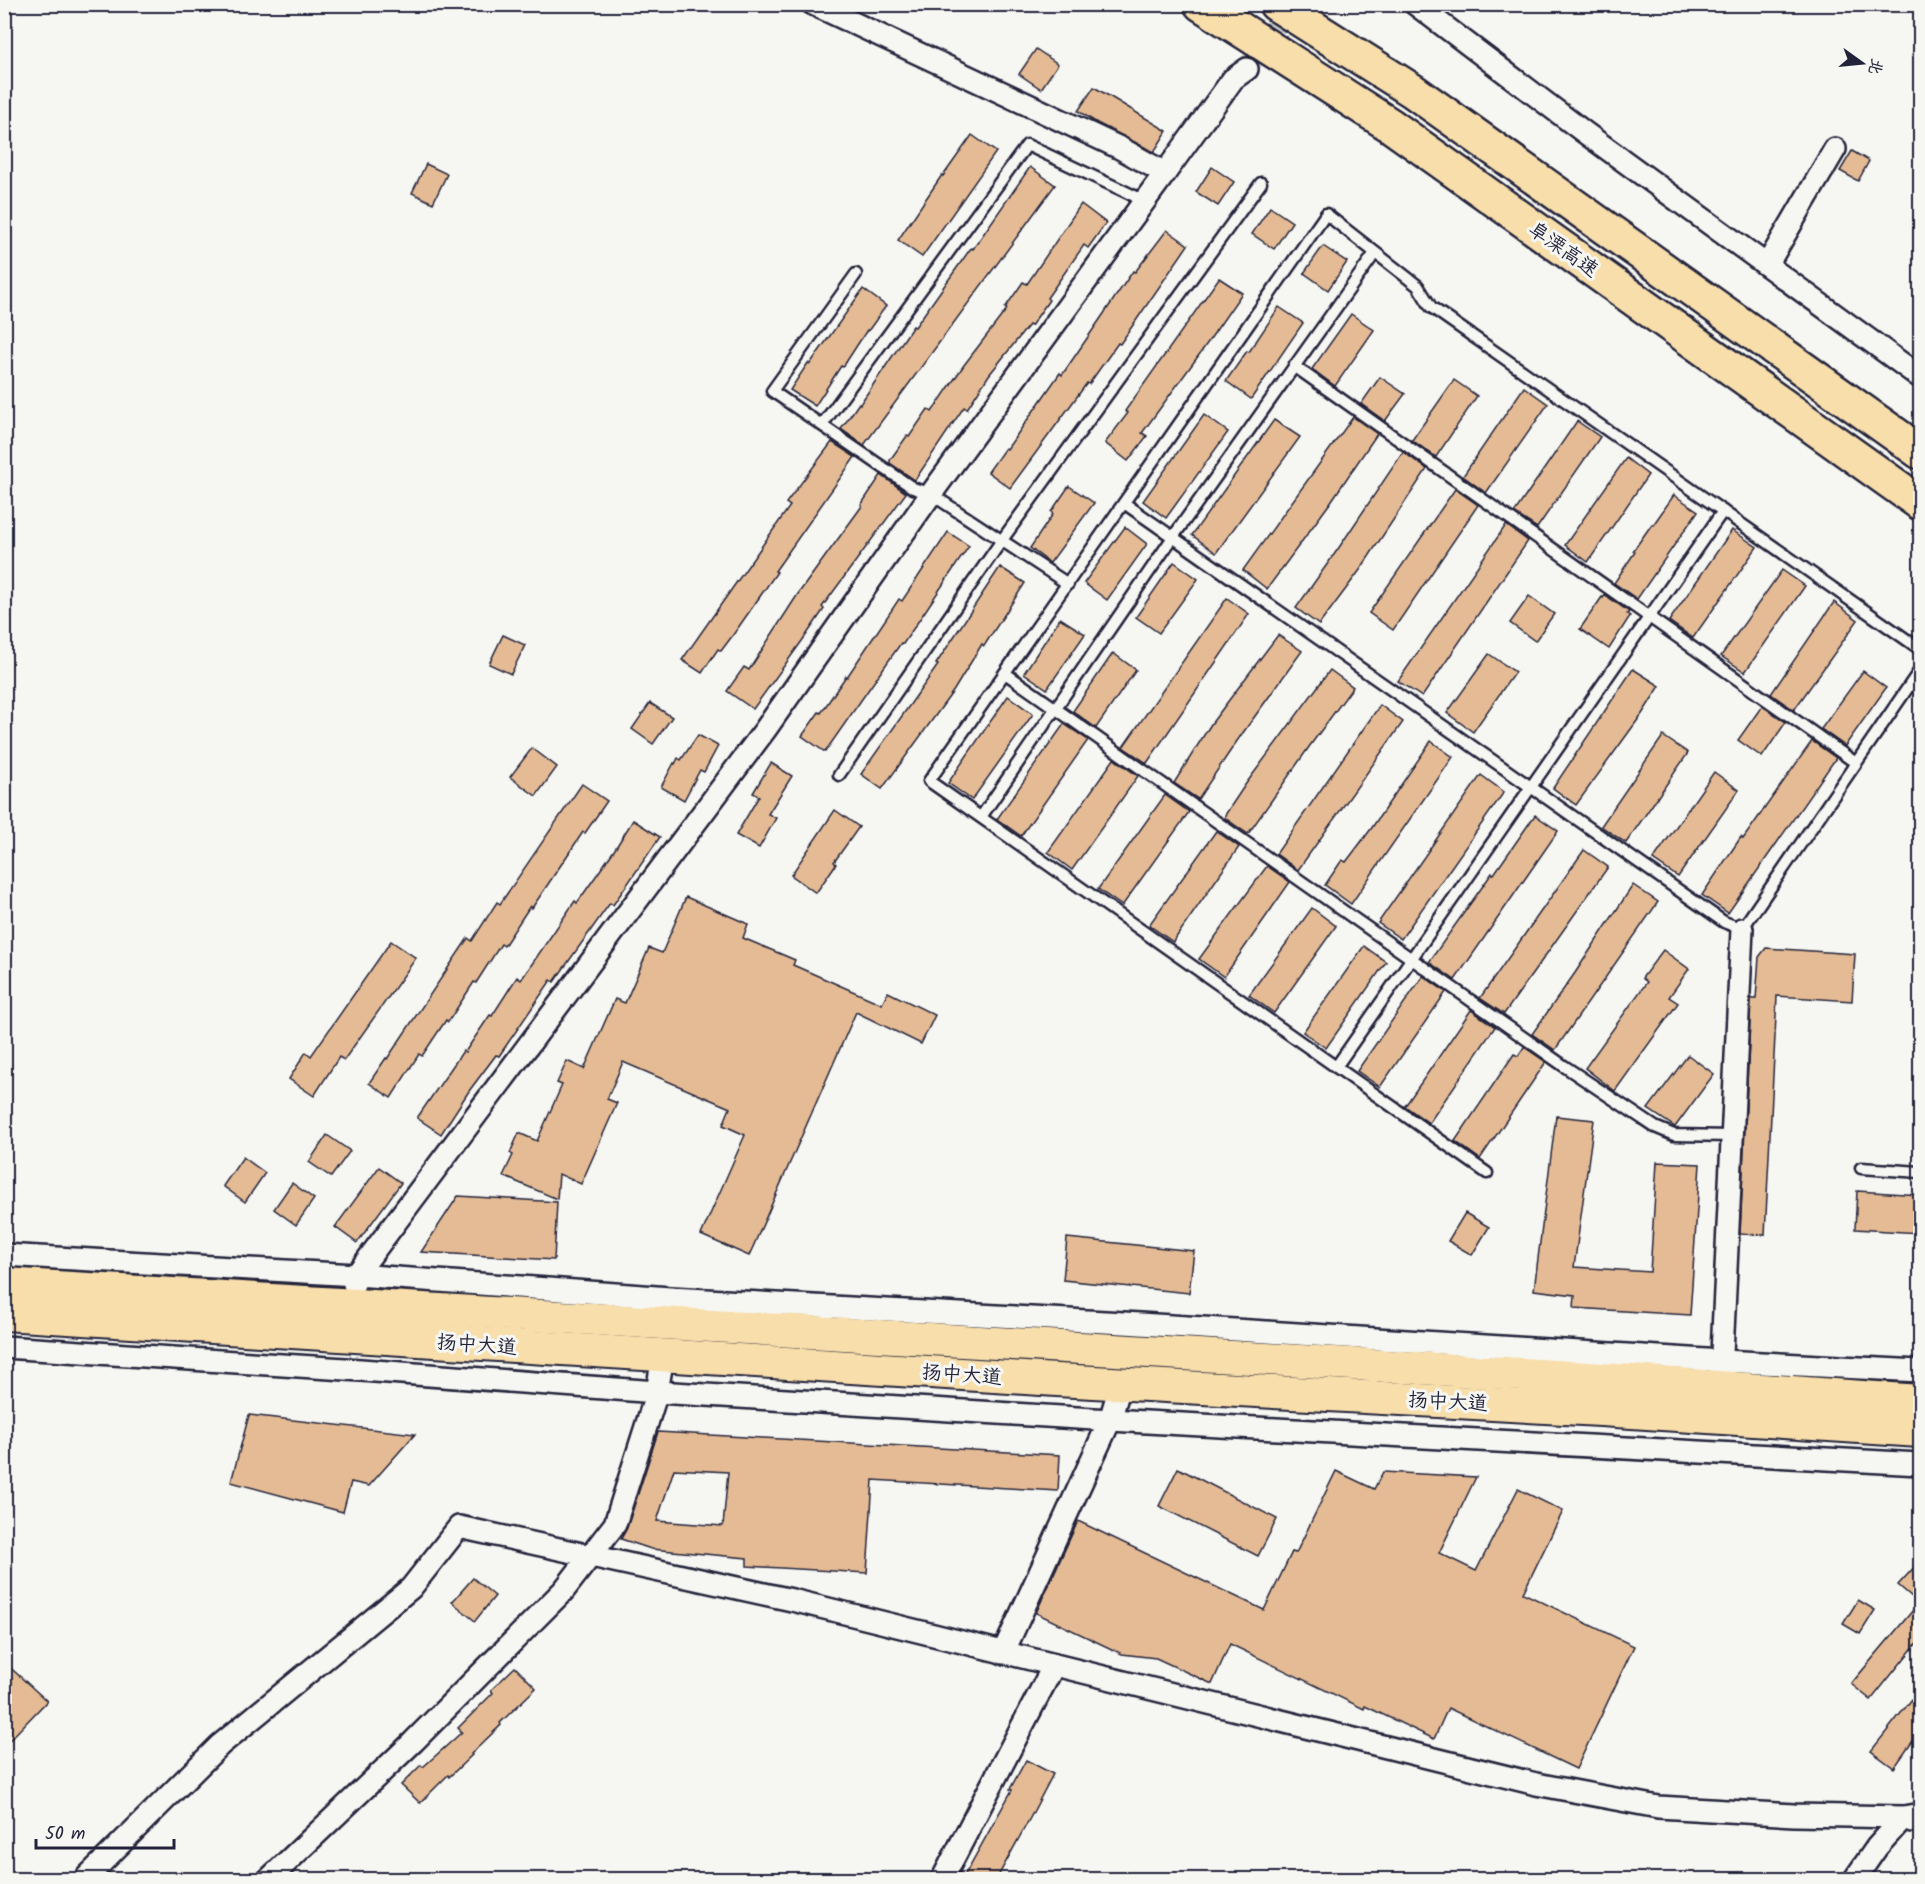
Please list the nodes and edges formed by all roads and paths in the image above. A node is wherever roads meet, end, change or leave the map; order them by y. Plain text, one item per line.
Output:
1 (813, 4) edge
2 (1201, 4) edge
3 (1276, 4) edge
4 (1415, 4) edge
5 (1247, 69) tunnel mouth
6 (1835, 149) dead end
7 (1165, 173) junction
8 (1261, 183) dead end
9 (1145, 201) junction
10 (1375, 252) junction
11 (1767, 265) junction
12 (856, 274) dead end
13 (1294, 366) junction
14 (1920, 376) edge
15 (822, 425) junction
16 (1920, 452) edge
17 (931, 494) junction
18 (1124, 503) junction
19 (1920, 503) edge
20 (1723, 512) junction
21 (1173, 537) junction
22 (1002, 540) junction
23 (1068, 584) junction
24 (1650, 617) junction
25 (1920, 649) edge
26 (1920, 670) edge
27 (1005, 673) junction
28 (1055, 708) junction
29 (1856, 762) junction
30 (839, 775) dead end
31 (1531, 787) junction
32 (981, 817) junction
33 (1742, 929) junction
34 (1412, 958) junction
35 (1336, 1067) junction
36 (1732, 1136) junction
37 (1861, 1168) dead end
38 (1920, 1172) edge
39 (1487, 1173) dead end
40 (4, 1256) edge
41 (4, 1284) edge
42 (352, 1290) junction
43 (4, 1314) edge
44 (667, 1323) junction
45 (346, 1336) junction
46 (4, 1347) edge
47 (1124, 1351) junction
48 (663, 1356) junction
49 (1920, 1371) edge
50 (1521, 1374) junction
51 (1120, 1383) junction
52 (1720, 1389) junction
53 (657, 1392) junction
54 (1920, 1401) edge
55 (1519, 1405) junction
56 (1110, 1420) junction
57 (1920, 1431) edge
58 (1920, 1464) edge
59 (590, 1556) junction
60 (1003, 1653) junction
61 (1054, 1665) junction
62 (1915, 1819) edge
63 (87, 1877) dead end
64 (268, 1880) edge
65 (942, 1880) edge
66 (1854, 1880) edge

1 - 7 street
2 - 19 highway, 阜溧高速
3 - 16 highway, 阜溧高速
4 - 11 street
5 - 7 street
6 - 11 street
7 - 9 street
8 - 22 lane
9 - 15 lane
9 - 17 street
10 - 13 lane
10 - 18 lane
10 - 20 lane
11 - 14 street
12 - 15 lane
13 - 21 lane
13 - 24 lane
15 - 17 lane
17 - 22 lane
17 - 42 street
18 - 21 lane
18 - 23 lane
20 - 24 lane
20 - 25 lane
21 - 28 lane
21 - 31 lane
22 - 23 lane
22 - 30 lane
23 - 27 lane
24 - 29 lane
24 - 31 lane
26 - 29 lane
27 - 28 lane
27 - 32 lane
28 - 32 lane
28 - 34 lane
29 - 33 lane
31 - 33 lane
31 - 34 lane
32 - 35 lane
33 - 36 street
34 - 35 lane
34 - 36 lane
35 - 39 lane
36 - 52 street
37 - 38 lane
40 - 42 street
41 - 42 main road, 扬中大道
42 - 44 main road, 扬中大道
42 - 45 main road
42 - 52 street
43 - 45 main road, 扬中大道
44 - 47 main road, 扬中大道
44 - 48 main road
45 - 48 main road, 扬中大道
46 - 53 street
47 - 50 main road, 扬中大道
47 - 51 main road
48 - 51 main road, 扬中大道
48 - 53 street
49 - 52 street
50 - 52 main road, 扬中大道
50 - 55 main road
51 - 55 main road, 扬中大道
51 - 56 street
52 - 54 main road, 扬中大道
52 - 55 main road, 扬中大道
52 - 57 main road, 扬中大道
53 - 56 street
53 - 59 street
56 - 58 street
56 - 60 street
59 - 60 street
59 - 63 street
59 - 64 street
60 - 61 street
61 - 62 street
61 - 65 street
62 - 66 street

